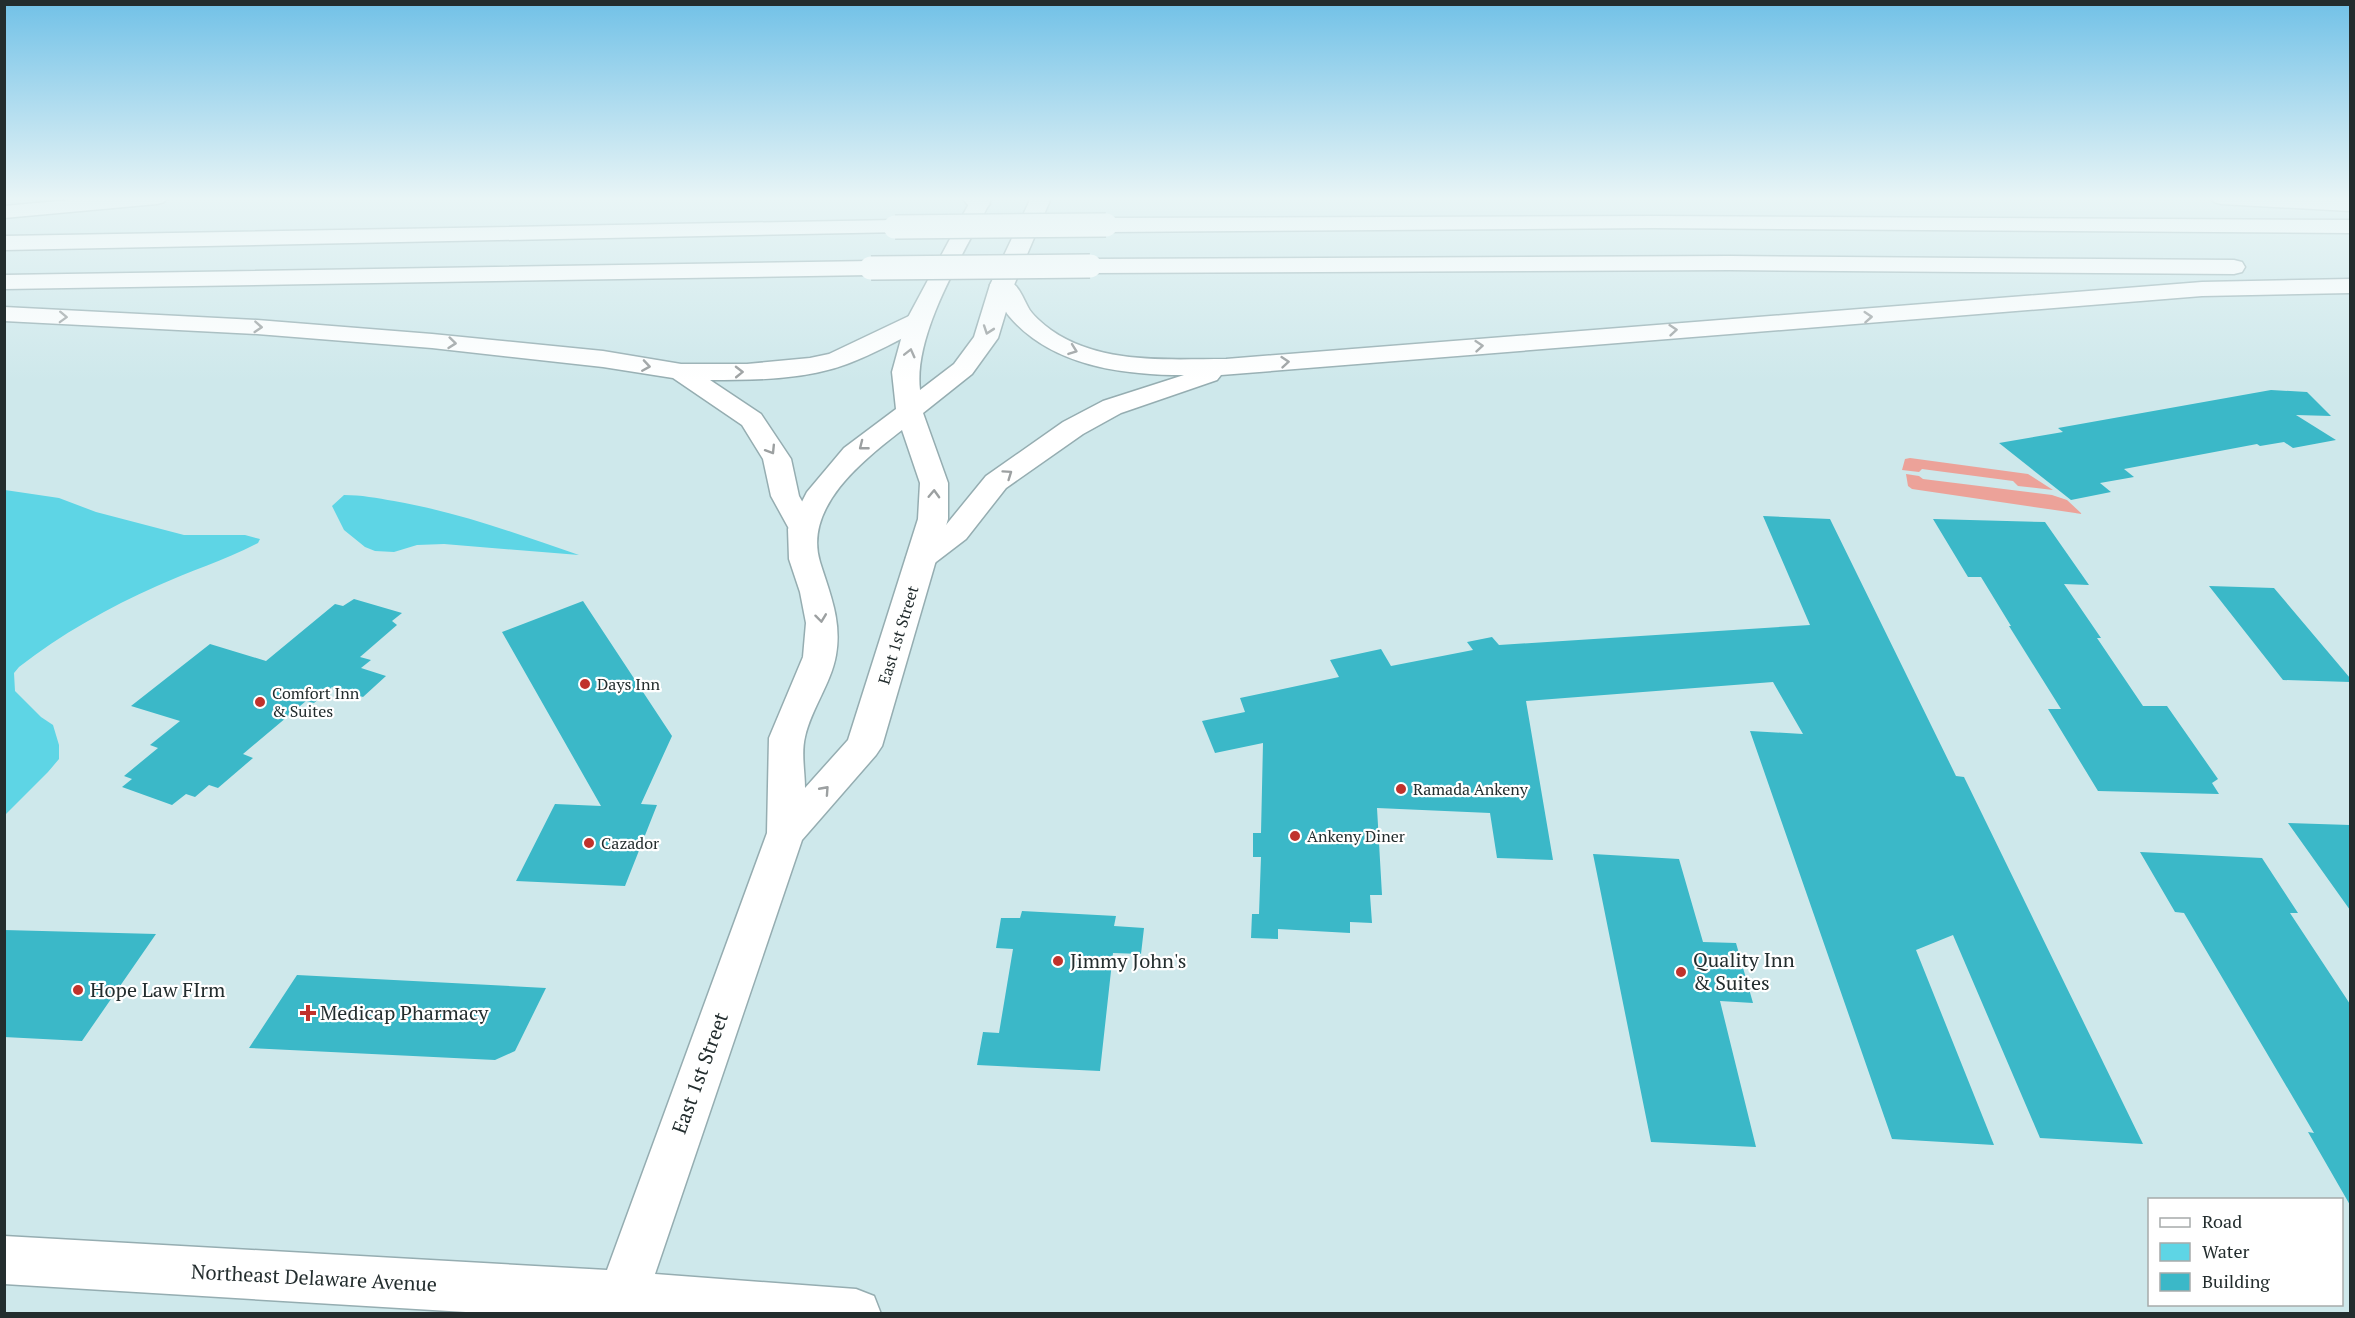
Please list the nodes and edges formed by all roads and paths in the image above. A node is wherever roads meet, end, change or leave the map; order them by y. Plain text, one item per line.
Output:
1 (948, 260) edge
2 (1013, 260) edge
3 (2350, 269) edge
4 (4, 282) edge
5 (1002, 285) junction
6 (2350, 286) edge
7 (4, 314) edge
8 (918, 321) junction
9 (1226, 367) junction
10 (681, 372) junction
11 (909, 410) junction
12 (803, 529) junction
13 (921, 558) junction
14 (786, 834) junction
15 (4, 1260) edge
16 (620, 1305) edge
17 (856, 1314) edge

1 - 8 main road, East 1st Street
2 - 5 main road, East 1st Street
3 - 4 main road, bridge
5 -> 9 main road
5 -> 11 main road, East 1st Street
9 -> 6 main road
7 -> 10 main road
10 -> 8 main road
11 -> 8 main road, East 1st Street
13 -> 9 main road
10 -> 12 main road
11 -> 12 main road, East 1st Street
13 -> 11 main road, East 1st Street
12 -> 14 main road, East 1st Street
14 -> 13 main road, East 1st Street
14 - 16 main road, East 1st Street
15 - 16 main road, Northeast Delaware Avenue
16 - 17 main road, Northeast Delaware Avenue

